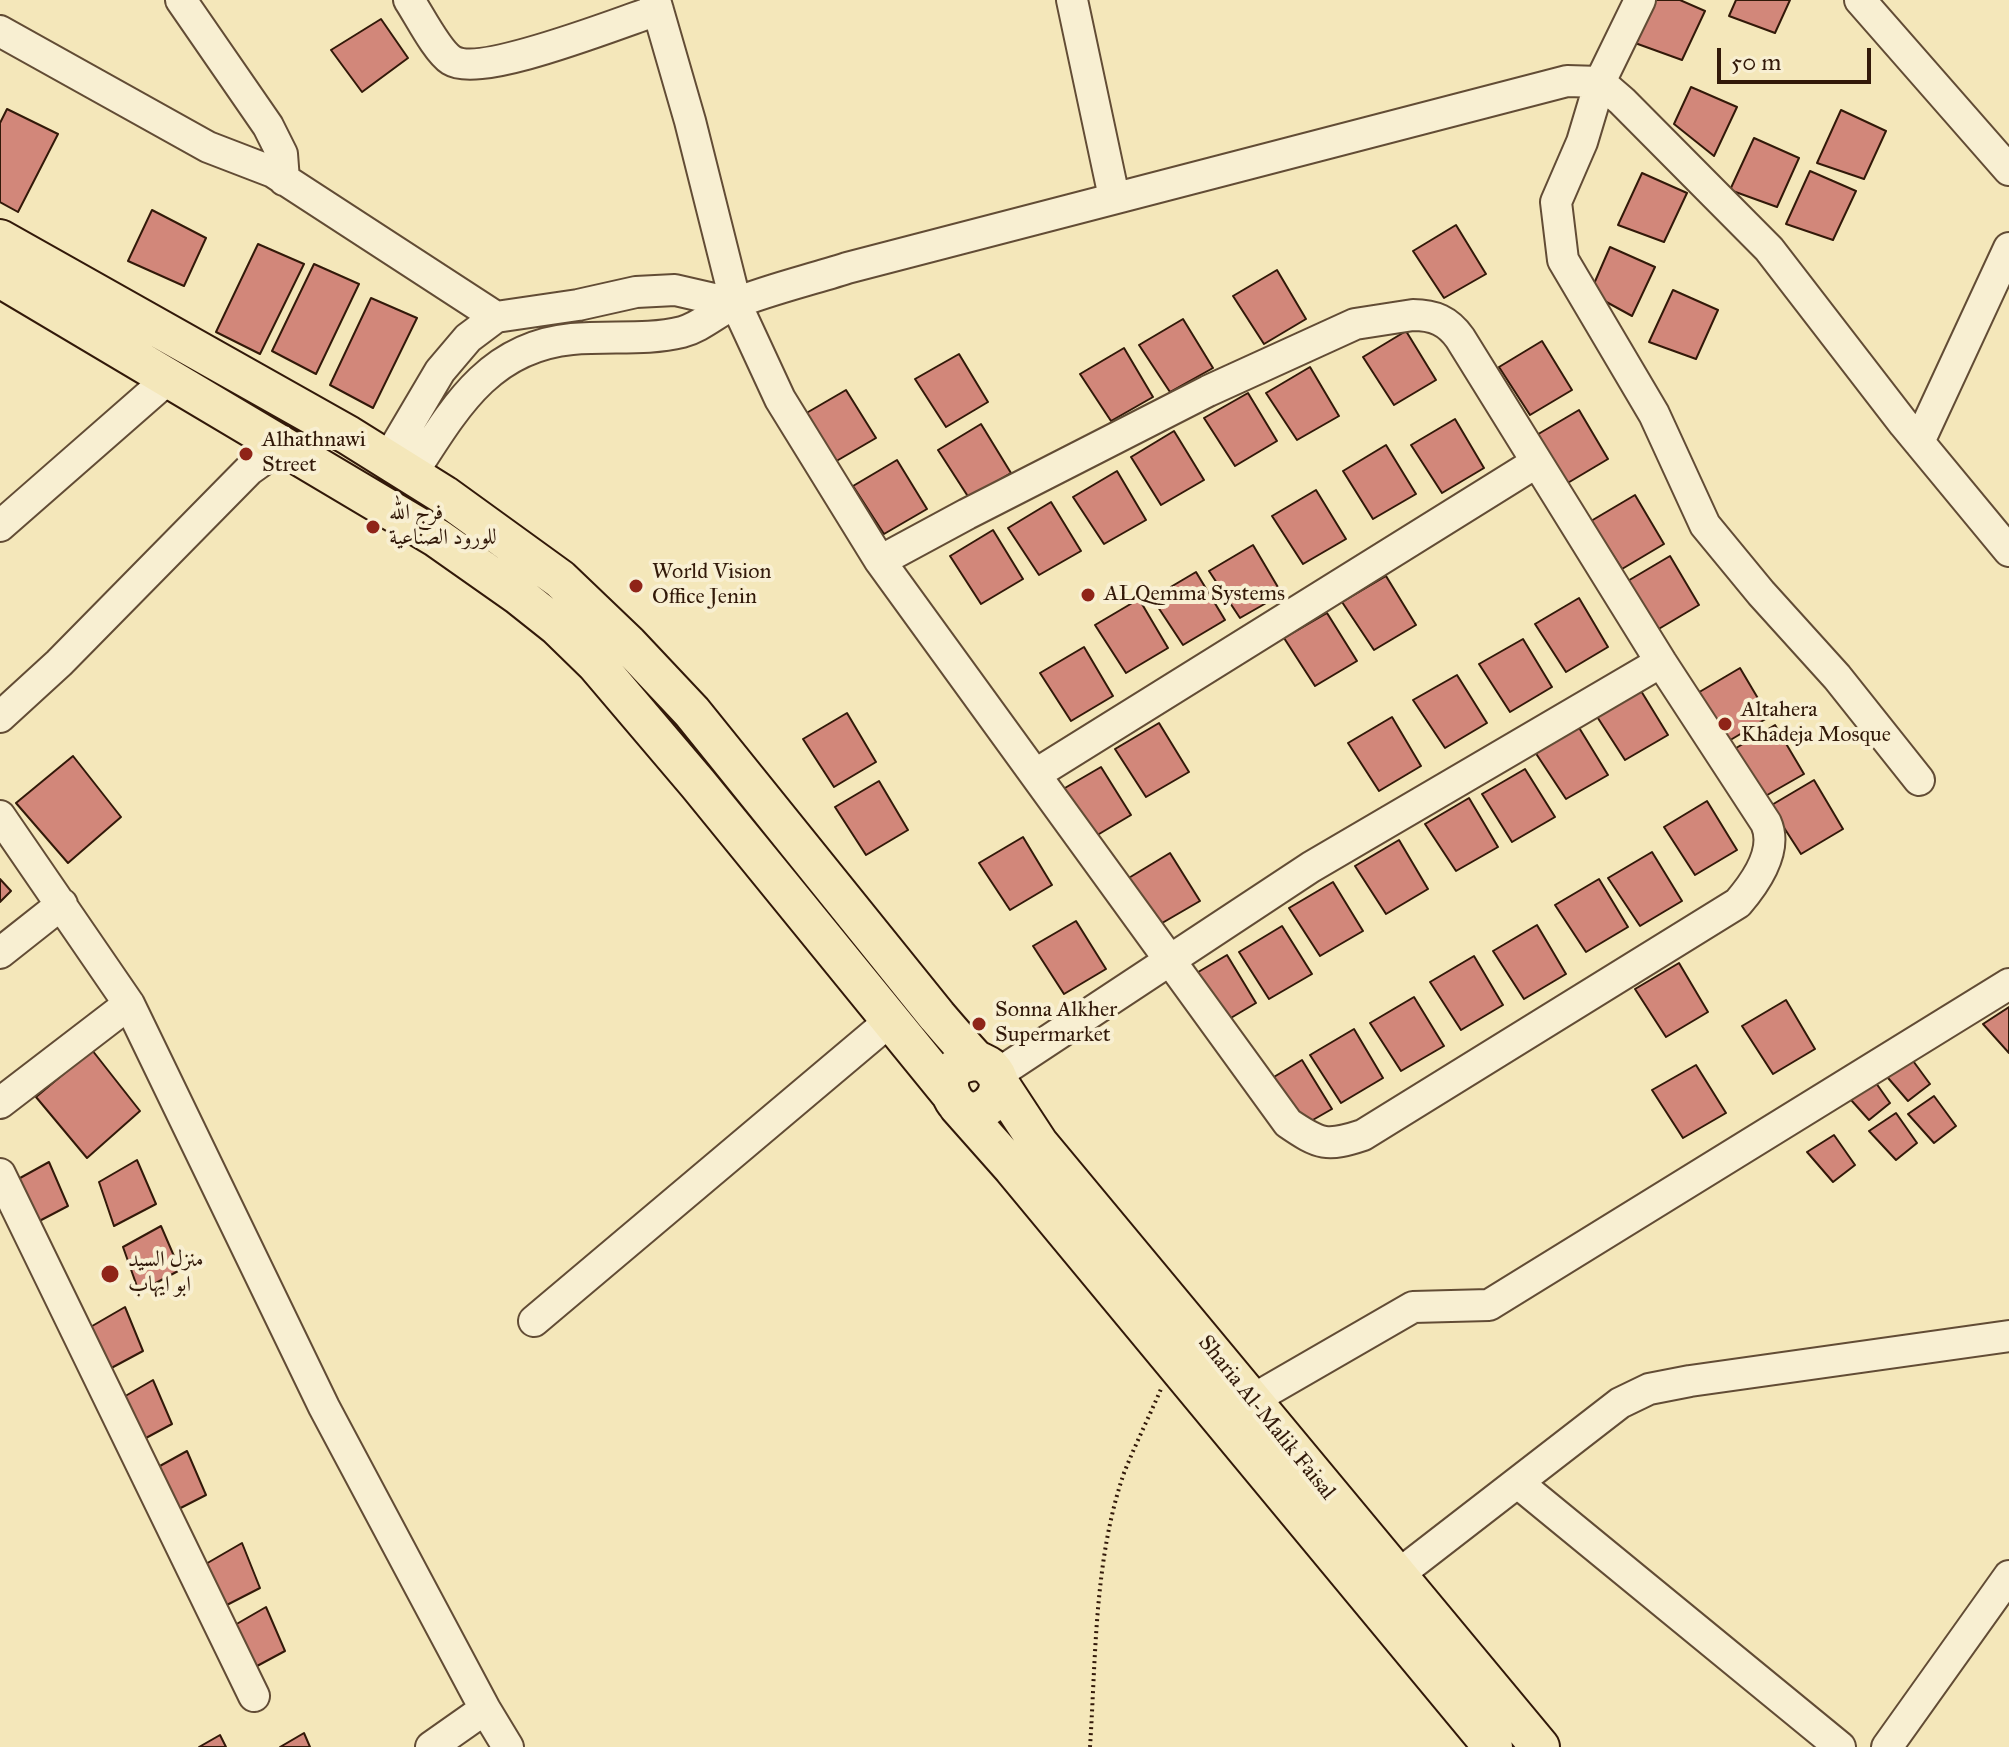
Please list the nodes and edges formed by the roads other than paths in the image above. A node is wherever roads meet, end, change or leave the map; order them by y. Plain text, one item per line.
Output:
1 (181, 0) edge
2 (409, 0) edge
3 (1072, 0) edge
4 (1640, 0) edge
5 (1860, 0) edge
6 (656, 5) edge
7 (0, 31) edge
8 (1600, 82) junction
9 (2009, 170) edge
10 (284, 180) junction
11 (1114, 197) junction
12 (0, 239) edge
13 (2009, 248) edge
14 (0, 278) edge
15 (736, 304) junction
16 (496, 317) junction
17 (169, 378) junction
18 (307, 411) junction
19 (1919, 442) junction
20 (284, 445) junction
21 (1537, 462) junction
22 (400, 467) junction
23 (0, 526) edge
24 (2009, 551) edge
25 (880, 561) junction
26 (1661, 662) junction
27 (0, 717) edge
28 (1036, 774) junction
29 (1919, 780) dead end
30 (0, 816) edge
31 (62, 904) junction
32 (0, 953) edge
33 (1169, 960) junction
34 (2009, 984) edge
35 (129, 1004) junction
36 (891, 1020) junction
37 (991, 1073) junction
38 (954, 1099) junction
39 (0, 1103) edge
40 (0, 1174) edge
41 (534, 1321) dead end
42 (2009, 1336) edge
43 (1252, 1400) junction
44 (1518, 1483) junction
45 (2009, 1576) edge
46 (1382, 1587) junction
47 (254, 1696) dead end
48 (485, 1709) junction
49 (431, 1747) edge
50 (508, 1747) edge
51 (1493, 1747) edge
52 (1540, 1747) edge
53 (1840, 1747) edge
54 (1887, 1747) edge

1 - 10 street
2 - 6 street
3 - 11 street
4 - 8 street
5 - 9 street
6 - 15 street
7 - 10 street
8 - 11 street
8 - 19 street
8 - 29 street
10 - 16 street
11 - 15 street
12 - 18 main road, Sharia Al-Malik Faisal
13 - 19 street
14 - 17 main road, Sharia Al-Malik Faisal
15 - 16 street
15 - 22 street
15 - 25 street
16 - 22 street
17 - 20 main road, Sharia Al-Malik Faisal
17 - 23 street
18 - 20 main road
18 - 22 main road, Sharia Al-Malik Faisal
19 - 24 street
20 - 27 street
20 - 36 main road, Sharia Al-Malik Faisal
21 - 25 street
21 - 26 street
21 - 28 street
22 - 37 main road, Sharia Al-Malik Faisal
25 - 28 street
26 - 33 street
26 - 33 street
28 - 33 street
30 - 31 street
31 - 32 street
31 - 35 street
33 - 37 street
34 - 43 street
35 - 39 street
35 - 48 street
36 - 38 main road, Sharia Al-Malik Faisal
36 - 41 street
37 - 38 main road
37 - 43 main road, Sharia Al-Malik Faisal
38 - 46 main road, Sharia Al-Malik Faisal
40 - 47 street
42 - 44 street
43 - 46 main road, Sharia Al-Malik Faisal
44 - 46 street
44 - 53 street
45 - 54 street
46 - 51 main road, Sharia Al-Malik Faisal
46 - 52 main road, Sharia Al-Malik Faisal
48 - 49 street
48 - 50 street

